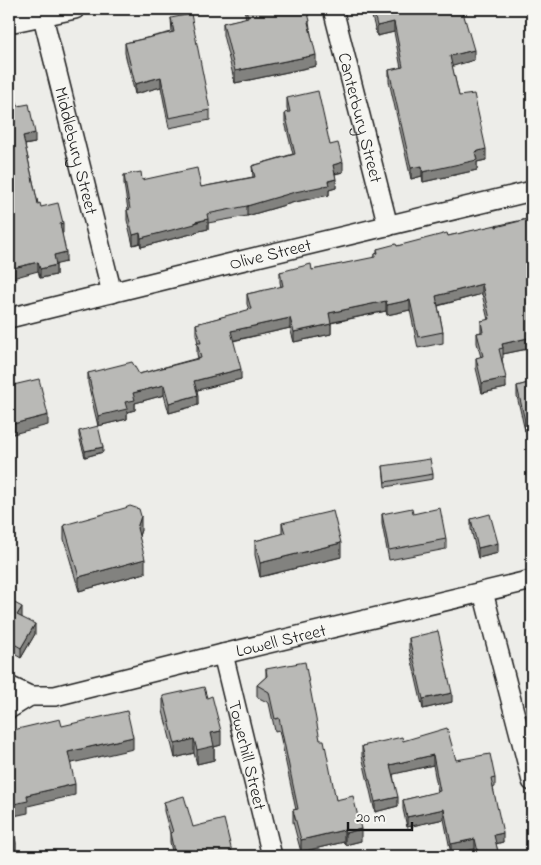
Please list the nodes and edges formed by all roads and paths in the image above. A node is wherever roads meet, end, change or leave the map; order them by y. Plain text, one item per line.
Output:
1 (75, 9) edge
2 (333, 9) edge
3 (42, 13) edge
4 (9, 23) edge
5 (532, 191) edge
6 (388, 226) junction
7 (112, 293) junction
8 (9, 318) edge
9 (532, 580) edge
10 (483, 592) junction
11 (223, 654) junction
12 (9, 686) edge
13 (30, 696) junction
14 (9, 709) edge
15 (532, 782) edge
16 (272, 856) edge

1 - 3 street
2 - 6 street, Canterbury Street
3 - 4 street
3 - 7 street, Middlebury Street
5 - 6 street, Olive Street
6 - 7 street, Olive Street
7 - 8 street, Olive Street
9 - 10 street, Lowell Street
10 - 11 street, Lowell Street
10 - 15 street
11 - 13 street, Lowell Street
11 - 16 street, Towerhill Street
12 - 13 street, Lowell Street
13 - 14 street

